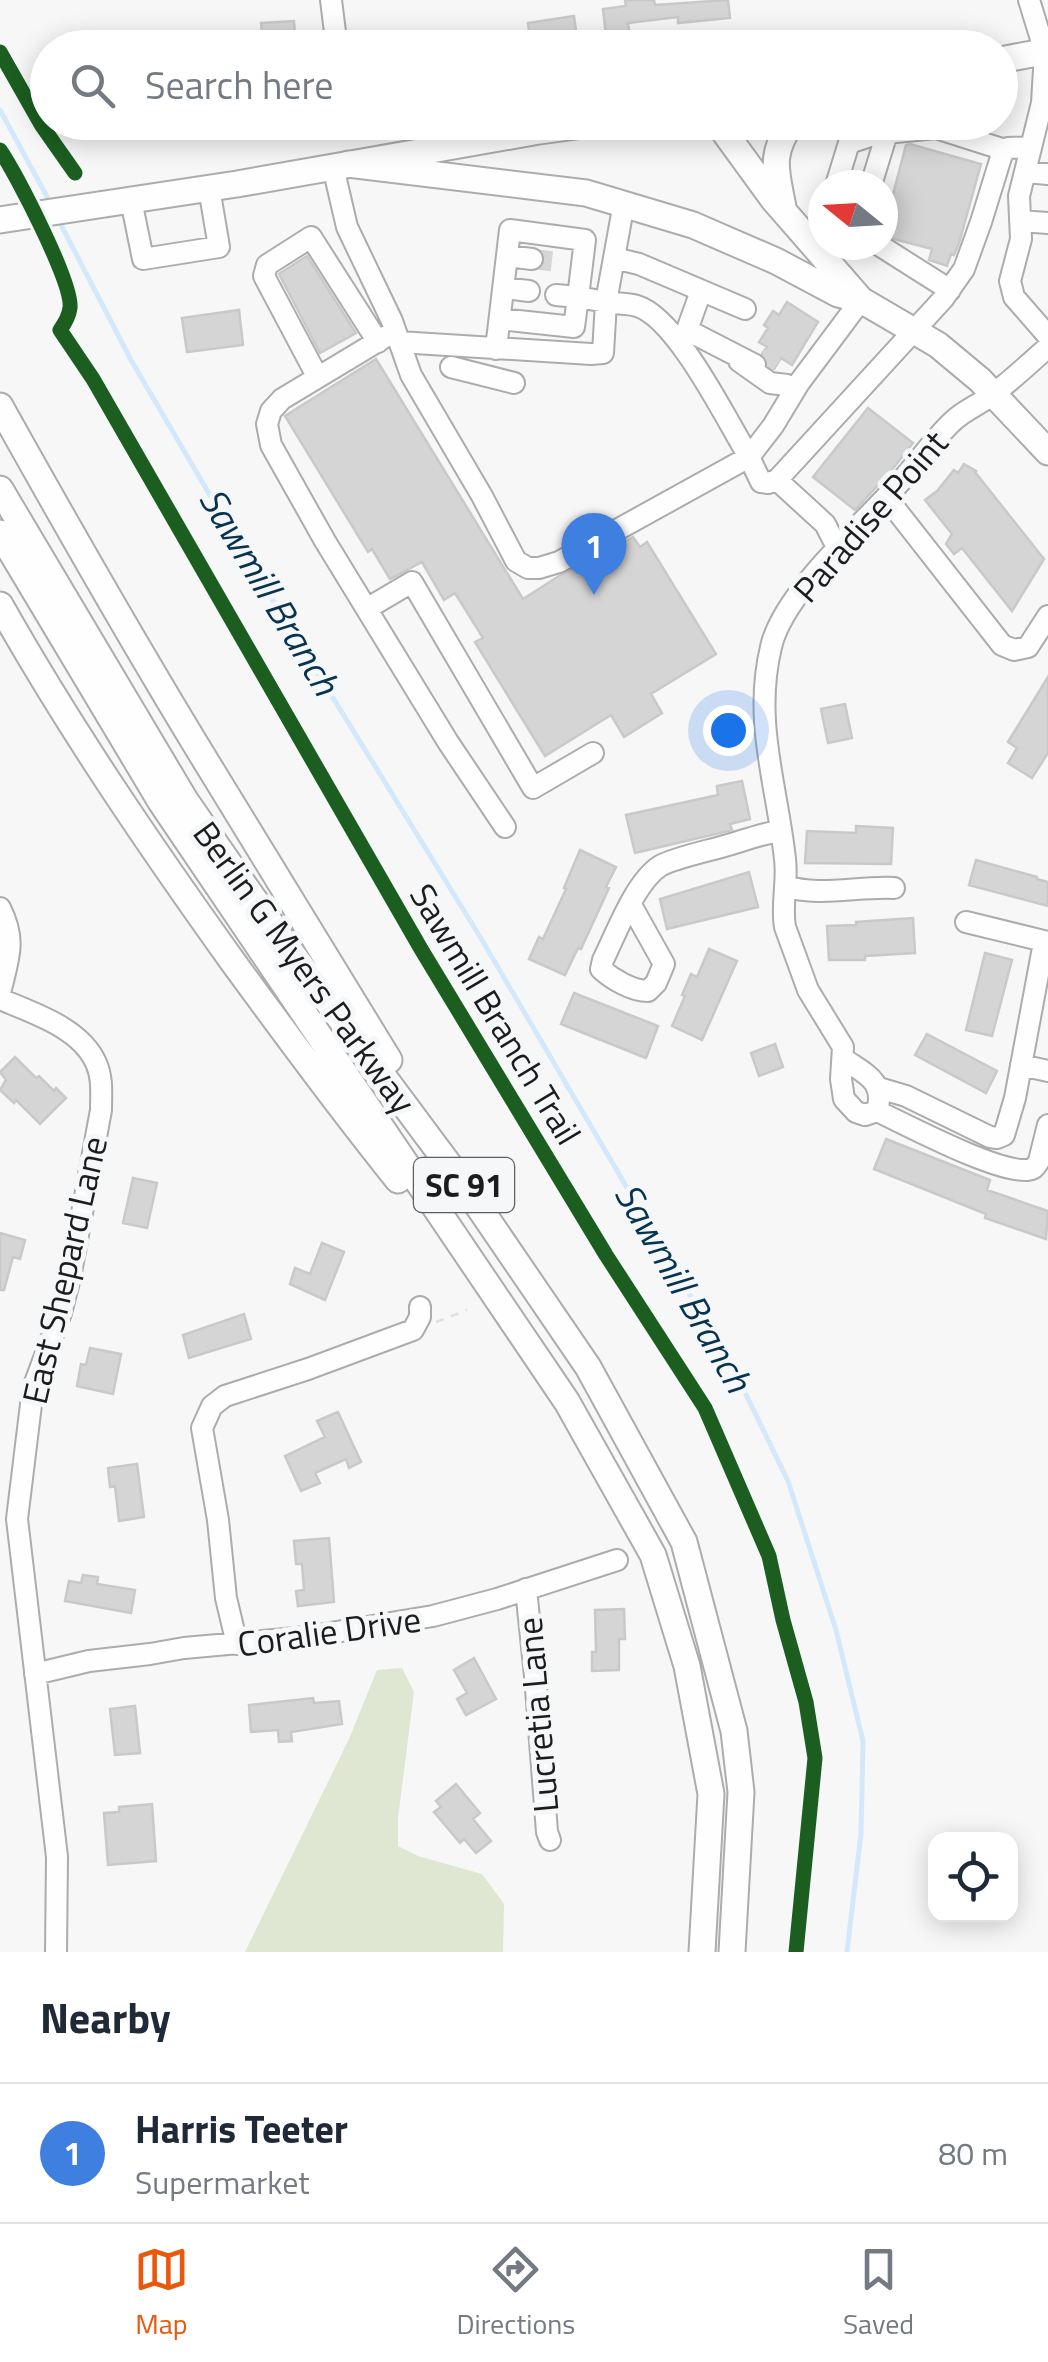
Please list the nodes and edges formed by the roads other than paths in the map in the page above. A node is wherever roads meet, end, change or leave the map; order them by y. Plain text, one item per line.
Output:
1 (332, 0) edge
2 (1029, 0) edge
3 (335, 30) edge
4 (1046, 52) edge
5 (1018, 57) edge
6 (1044, 116) edge
7 (484, 140) edge
8 (730, 140) edge
9 (779, 140) edge
10 (859, 140) edge
11 (886, 140) edge
12 (974, 140) edge
13 (1032, 147) junction
14 (1006, 150) junction
15 (341, 166) junction
16 (841, 170) edge
17 (876, 170) edge
18 (1025, 172) junction
19 (1048, 174) edge
20 (209, 188) junction
21 (131, 200) junction
22 (624, 203) junction
23 (784, 212) junction
24 (5, 220) edge
25 (1020, 221) junction
26 (1048, 223) edge
27 (508, 256) junction
28 (898, 257) edge
29 (614, 258) junction
30 (532, 259) tunnel mouth
31 (558, 262) tunnel mouth
32 (582, 265) junction
33 (504, 288) junction
34 (950, 290) junction
35 (529, 291) dead end
36 (702, 291) junction
37 (556, 295) dead end
38 (578, 298) junction
39 (861, 300) junction
40 (606, 302) junction
41 (745, 309) dead end
42 (500, 319) junction
43 (912, 331) junction
44 (682, 335) junction
45 (1048, 336) edge
46 (391, 338) junction
47 (709, 340) junction
48 (1048, 347) edge
49 (496, 349) junction
50 (731, 353) junction
51 (452, 367) dead end
52 (774, 373) junction
53 (317, 376) junction
54 (514, 383) dead end
55 (994, 395) junction
56 (0, 406) edge
57 (1048, 452) edge
58 (749, 457) junction
59 (777, 480) junction
60 (0, 489) edge
61 (886, 496) junction
62 (0, 533) edge
63 (838, 549) junction
64 (0, 606) edge
65 (368, 608) junction
66 (1048, 616) edge
67 (593, 753) dead end
68 (504, 827) dead end
69 (781, 831) junction
70 (785, 886) junction
71 (894, 888) dead end
72 (630, 906) dead end
73 (0, 908) edge
74 (966, 922) dead end
75 (1048, 942) edge
76 (0, 996) edge
77 (1037, 1035) edge
78 (844, 1059) junction
79 (1021, 1065) junction
80 (1048, 1071) edge
81 (879, 1088) junction
82 (876, 1111) junction
83 (1048, 1124) edge
84 (461, 1180) junction
85 (420, 1307) dead end
86 (503, 1309) junction
87 (617, 1560) dead end
88 (526, 1589) junction
89 (236, 1644) junction
90 (35, 1674) junction
91 (740, 1792) junction
92 (712, 1794) junction
93 (550, 1840) dead end
94 (56, 1952) edge
95 (702, 1952) edge
96 (732, 1952) edge

1 - 3 street
2 - 4 street
4 - 5 main road
4 - 6 street
6 - 13 street
7 - 15 main road
8 - 23 main road
9 - 23 main road
10 - 16 street
11 - 17 street
12 - 14 street
13 - 14 street
13 - 18 street
14 - 34 street
15 - 20 main road
15 - 22 main road
15 - 46 street
18 - 19 street
18 - 25 street
20 - 21 main road
20 - 21 street
21 - 24 main road
22 - 29 street
22 - 39 main road
23 - 39 main road
25 - 26 street
25 - 45 street
27 - 30 street
27 - 32 street
27 - 33 street
28 - 34 street
29 - 36 street
29 - 40 street
31 - 32 street
32 - 38 street
33 - 35 street
33 - 42 street
34 - 43 street
36 - 41 street
36 - 44 street
37 - 38 street
38 - 40 street
38 - 42 street
39 - 43 main road
39 - 52 street
40 - 44 street
40 - 49 street
42 - 49 street
43 - 55 main road
43 - 59 street
44 - 47 street
44 - 58 street
46 - 49 street
46 - 53 street
46 - 53 street
46 - 58 street
47 - 50 street
47 - 52 street
48 - 55 street, Paradise Point
50 - 52 street
50 - 52 street
51 - 54 street
52 - 58 street
53 - 65 street
55 - 57 main road
55 - 61 street, Paradise Point
56 - 84 main road
58 - 59 street
59 - 63 street
60 - 84 main road, Berlin G Myers Parkway / SC 91
61 - 63 street, Paradise Point
61 - 66 street
62 - 86 main road, Berlin G Myers Parkway / SC 91
63 - 69 street, Paradise Point
64 - 86 main road
65 - 67 street
65 - 68 street
69 - 70 street, Paradise Point
69 - 72 street
70 - 71 street
70 - 78 street, Paradise Point
73 - 76 street
74 - 75 street
75 - 77 street
76 - 90 street, East Shepard Lane
77 - 79 street
78 - 81 street, Paradise Point
78 - 82 street, Paradise Point
79 - 80 street
79 - 81 street, Paradise Point
81 - 82 street
82 - 83 street
84 - 91 main road, Berlin G Myers Parkway / SC 91
85 - 89 street
86 - 92 main road, Berlin G Myers Parkway / SC 91
87 - 88 street, Coralie Drive
88 - 89 street, Coralie Drive
88 - 93 street, Lucretia Lane
89 - 90 street, Coralie Drive
90 - 94 street, East Shepard Lane
91 - 92 main road
91 - 96 main road, Berlin G Myers Parkway / SC 91
92 - 95 main road, Berlin G Myers Parkway / SC 91

